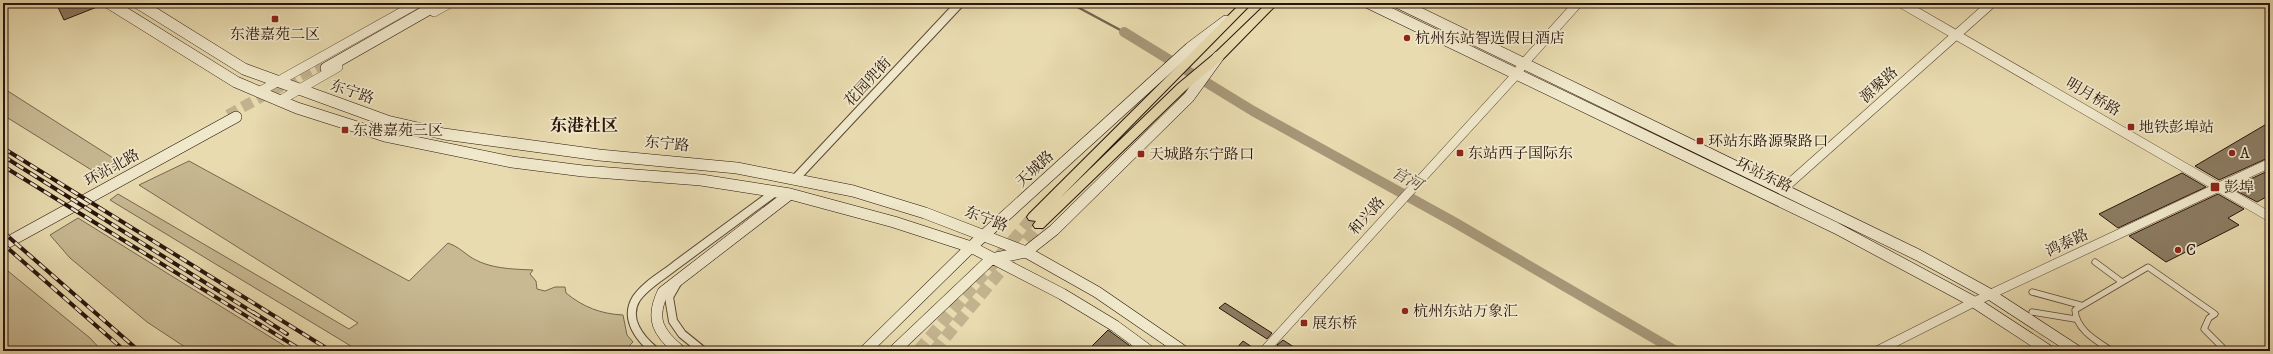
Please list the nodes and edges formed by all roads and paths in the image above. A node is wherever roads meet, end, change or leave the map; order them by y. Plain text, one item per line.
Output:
1 (109, 3) edge
2 (138, 3) edge
3 (418, 3) edge
4 (429, 3) edge
5 (440, 3) edge
6 (450, 3) edge
7 (960, 3) edge
8 (1247, 3) edge
9 (1273, 3) edge
10 (1369, 3) edge
11 (1399, 3) edge
12 (1578, 3) edge
13 (1901, 3) edge
14 (1992, 3) edge
15 (1957, 34) junction
16 (1218, 57) junction
17 (1523, 64) junction
18 (1167, 75) junction
19 (1516, 75) junction
20 (279, 80) junction
21 (1189, 88) junction
22 (300, 90) junction
23 (259, 92) junction
24 (279, 101) junction
25 (2270, 163) edge
26 (794, 180) junction
27 (2220, 188) junction
28 (1784, 189) junction
29 (774, 192) junction
30 (790, 194) junction
31 (2270, 218) edge
32 (985, 236) junction
33 (3, 238) edge
34 (3, 245) edge
35 (971, 247) junction
36 (1026, 252) junction
37 (991, 259) junction
38 (2094, 262) dead end
39 (681, 277) junction
40 (2122, 282) junction
41 (2032, 292) dead end
42 (1991, 295) junction
43 (1974, 302) junction
44 (2080, 305) junction
45 (2032, 312) dead end
46 (2075, 319) junction
47 (679, 350) edge
48 (655, 351) edge
49 (703, 351) edge
50 (865, 351) edge
51 (894, 351) edge
52 (1149, 351) edge
53 (1183, 351) edge
54 (1264, 351) edge
55 (1876, 351) edge
56 (2049, 351) edge
57 (2077, 351) edge
58 (2112, 351) edge
59 (2226, 351) edge

1 - 23 main road
2 - 20 main road, 东宁路
3 - 20 street
4 - 5 main road
6 - 22 street
7 - 26 street, 花园兜街
8 - 18 main road, 天城路
9 - 16 main road, 天城路
10 - 19 main road, 环站东路
11 - 17 main road, 环站东路
12 - 17 street, 和兴路
13 - 15 street, 明月桥路
14 - 15 street, 源聚路
15 - 27 street, 明月桥路
15 - 28 street, 源聚路
16 - 21 main road, 天城路
16 - 21 main road, 天城路
17 - 19 street, 和兴路
17 - 28 main road, 环站东路
18 - 21 main road, 天城路
18 - 32 main road, 天城路
19 - 43 main road, 环站东路
19 - 54 street, 和兴路
20 - 22 main road, 东宁路
20 - 23 street
21 - 36 main road, 天城路
22 - 24 street
22 - 26 main road, 东宁路
23 - 24 main road
24 - 29 main road
25 - 27 street, 鸿泰路
26 - 32 main road, 东宁路
27 - 31 street, 明月桥路
27 - 42 street, 鸿泰路
28 - 42 main road, 环站东路
29 - 30 main road
29 - 48 street
30 - 35 main road
30 - 39 main road
32 - 35 main road, 天城路
32 - 36 main road, 东宁路
33 - 34 main road, 环站北路
35 - 37 main road
35 - 50 main road, 天城路
36 - 37 main road, 天城路
36 - 53 main road, 东宁路
37 - 51 main road
37 - 52 main road
38 - 40 street
39 - 47 main road
39 - 49 street
40 - 44 street
40 - 59 street
41 - 44 street
42 - 43 street, 鸿泰路
42 - 57 main road, 环站东路
43 - 55 street, 鸿泰路
43 - 56 main road, 环站东路
44 - 46 street
45 - 46 street
46 - 58 street

